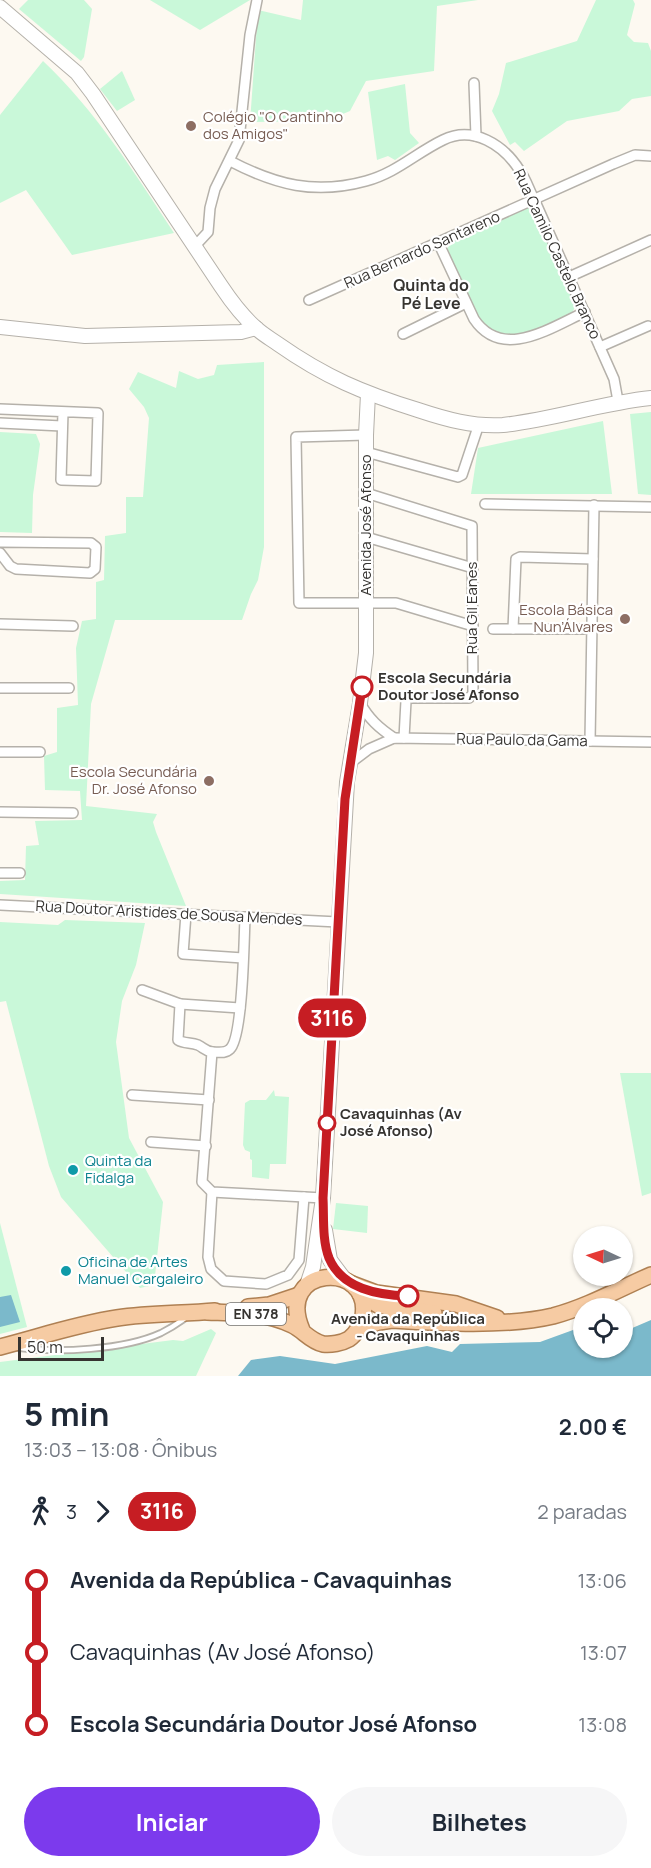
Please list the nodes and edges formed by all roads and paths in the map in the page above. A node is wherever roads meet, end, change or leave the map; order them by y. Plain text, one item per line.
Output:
1 (257, 0) edge
2 (0, 7) edge
3 (474, 83) dead end
4 (476, 136) junction
5 (651, 156) edge
6 (230, 160) junction
7 (534, 200) junction
8 (651, 240) edge
9 (438, 242) junction
10 (194, 247) junction
11 (569, 277) junction
12 (309, 300) dead end
13 (466, 303) junction
14 (585, 312) junction
15 (648, 326) dead end
16 (0, 327) edge
17 (256, 328) junction
18 (402, 334) dead end
19 (600, 347) junction
20 (368, 394) junction
21 (651, 398) edge
22 (618, 401) junction
23 (0, 409) edge
24 (63, 412) junction
25 (0, 423) edge
26 (479, 424) junction
27 (62, 426) junction
28 (366, 435) junction
29 (366, 452) junction
30 (366, 493) junction
31 (485, 504) dead end
32 (594, 505) junction
33 (651, 507) edge
34 (366, 537) junction
35 (0, 542) edge
36 (0, 553) edge
37 (593, 559) junction
38 (473, 568) junction
39 (367, 603) junction
40 (0, 624) edge
41 (73, 626) dead end
42 (473, 626) junction
43 (493, 629) dead end
44 (513, 629) junction
45 (591, 629) junction
46 (0, 688) edge
47 (69, 688) dead end
48 (360, 704) junction
49 (394, 738) junction
50 (404, 738) junction
51 (590, 741) junction
52 (651, 742) edge
53 (0, 752) edge
54 (40, 752) dead end
55 (349, 765) junction
56 (0, 812) edge
57 (73, 813) dead end
58 (0, 873) edge
59 (20, 873) dead end
60 (0, 905) edge
61 (186, 914) junction
62 (245, 917) junction
63 (338, 922) junction
64 (243, 958) junction
65 (142, 990) dead end
66 (180, 1004) junction
67 (240, 1008) junction
68 (212, 1052) junction
69 (132, 1095) dead end
70 (209, 1100) junction
71 (151, 1142) dead end
72 (206, 1146) junction
73 (212, 1192) junction
74 (304, 1197) junction
75 (323, 1198) junction
76 (651, 1275) edge
77 (352, 1286) junction
78 (303, 1290) junction
79 (201, 1312) junction
80 (506, 1322) junction
81 (358, 1329) junction
82 (302, 1330) junction
83 (2, 1347) edge

1 - 6 street
2 - 10 street
3 - 4 street
4 - 6 street
4 - 7 street, Rua Camilo Castelo Branco
5 - 7 street, Rua Bernardo Santareno
6 - 10 street
7 - 9 street, Rua Bernardo Santareno
7 - 11 street, Rua Camilo Castelo Branco
8 - 11 street
9 - 12 street, Rua Bernardo Santareno
9 - 13 street
10 - 17 street
11 - 14 street, Rua Camilo Castelo Branco
13 - 14 street
13 - 18 street
14 - 19 street, Rua Camilo Castelo Branco
15 - 19 street
16 - 17 street
17 - 20 street
19 - 22 street, Rua Camilo Castelo Branco
20 - 26 street
20 - 28 street, Avenida José Afonso
21 - 22 street
22 - 26 street
23 - 24 street
24 - 27 street
24 - 27 street
25 - 27 street
26 - 29 street
28 - 29 street, Avenida José Afonso
28 - 39 street
29 - 30 street, Avenida José Afonso
30 - 34 street, Avenida José Afonso
30 - 38 street, Rua Gil Eanes
31 - 32 street
32 - 33 street
32 - 37 street
34 - 38 street
34 - 39 street, Avenida José Afonso
35 - 36 street
37 - 44 street
37 - 45 street
38 - 42 street, Rua Gil Eanes
39 - 42 street
39 - 48 street, Avenida José Afonso
40 - 41 street
42 - 50 street, Rua Gil Eanes
43 - 44 street
44 - 45 street
45 - 51 street
46 - 47 street
48 - 49 street
48 - 55 street, Avenida José Afonso
49 - 50 street, Rua Paulo da Gama
49 - 55 street, Rua Paulo da Gama
50 - 51 street, Rua Paulo da Gama
51 - 52 street, Rua Paulo da Gama
53 - 54 street
55 - 63 street, Avenida José Afonso
56 - 57 street
58 - 59 street
60 - 61 street, Rua Doutor Aristides de Sousa Mendes
61 - 62 street, Rua Doutor Aristides de Sousa Mendes
61 - 64 street
62 - 63 street, Rua Doutor Aristides de Sousa Mendes
62 - 64 street
63 - 75 street, Avenida José Afonso
64 - 67 street
65 - 66 street
66 - 67 street
66 - 68 street
67 - 68 street
68 - 70 street
69 - 70 street
70 - 72 street
71 - 72 street
72 - 73 street
73 - 74 street
73 - 74 street
74 - 75 street
75 - 77 street, Avenida José Afonso
75 - 78 street, Avenida José Afonso
76 - 80 main road, EN 378
77 - 78 main road, EN 378
77 - 80 main road, EN 378
77 - 81 main road
78 - 79 main road, EN 378
78 - 82 main road, EN 378
79 - 82 main road, EN 378
79 - 83 main road, EN 378
79 - 83 lane
80 - 81 main road, EN 378
81 - 82 main road, EN 378

